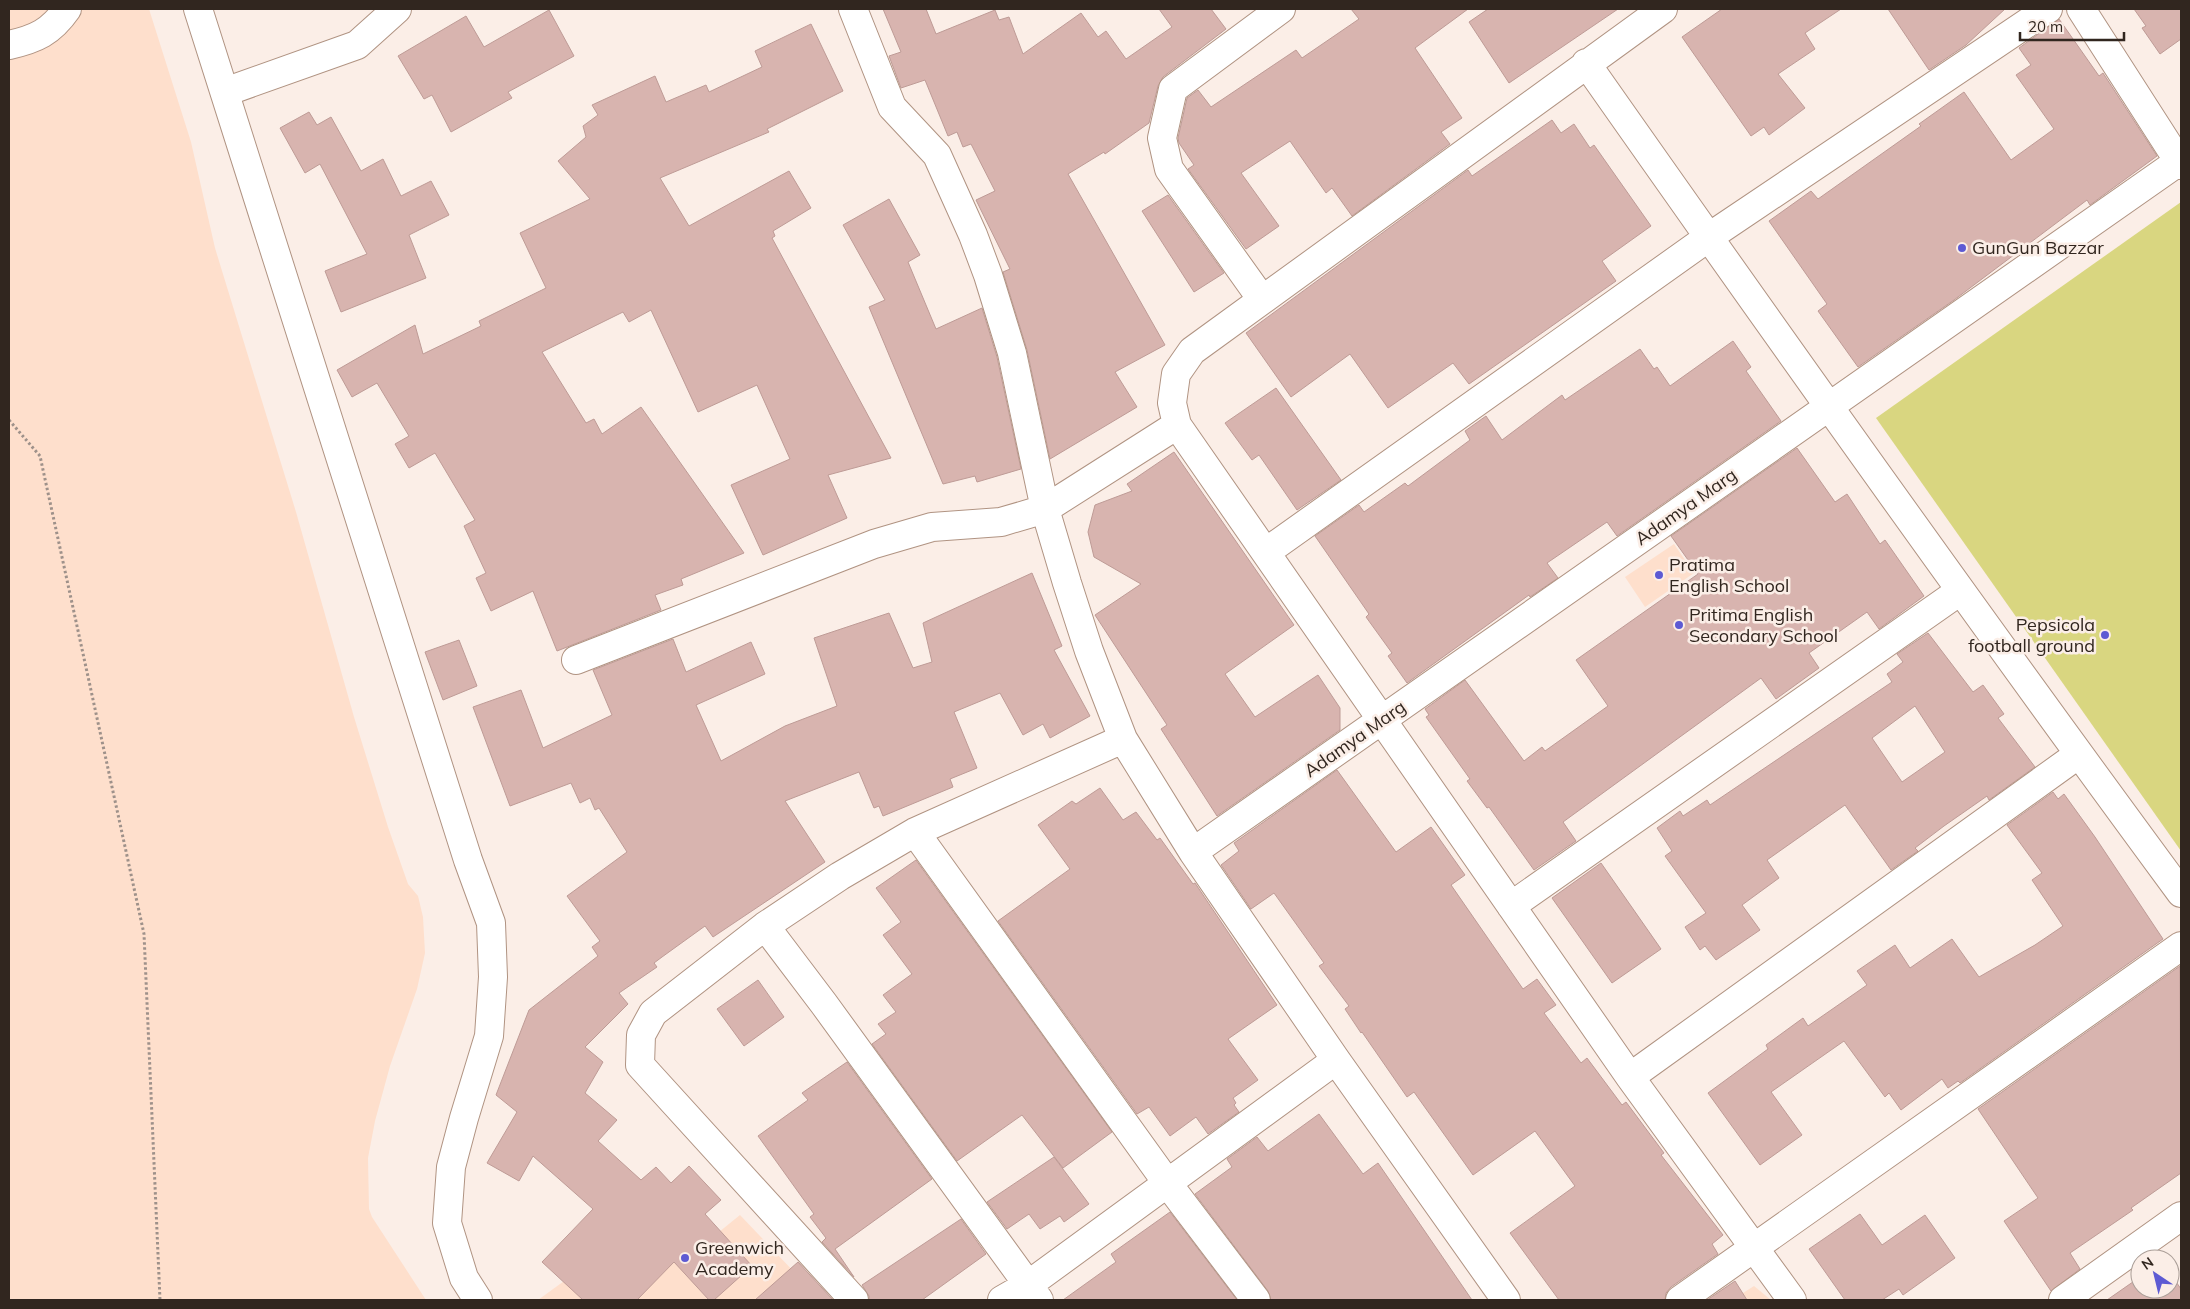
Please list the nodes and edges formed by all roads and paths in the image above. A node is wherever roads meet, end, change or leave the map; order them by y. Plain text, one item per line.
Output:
1 (68, 9) edge
2 (198, 9) edge
3 (397, 9) edge
4 (853, 9) edge
5 (1662, 9) edge
6 (2048, 9) edge
7 (2081, 9) edge
8 (1279, 10) edge
9 (9, 45) edge
10 (1586, 63) junction
11 (225, 92) junction
12 (2181, 162) edge
13 (1709, 237) junction
14 (1261, 298) junction
15 (1830, 406) junction
16 (9, 420) edge
17 (1176, 425) junction
18 (1045, 509) junction
19 (1266, 552) junction
20 (1960, 591) junction
21 (576, 660) dead end
22 (1383, 720) junction
23 (1123, 739) junction
24 (2079, 754) junction
25 (915, 832) junction
26 (1193, 852) junction
27 (2181, 893) edge
28 (1511, 906) junction
29 (765, 926) junction
30 (2181, 946) edge
31 (1336, 1060) junction
32 (1630, 1077) junction
33 (1168, 1184) junction
34 (2181, 1216) edge
35 (1755, 1248) junction
36 (1033, 1292) edge
37 (160, 1300) edge
38 (478, 1300) edge
39 (854, 1300) edge
40 (1002, 1300) edge
41 (1256, 1300) edge
42 (1506, 1300) edge
43 (1680, 1300) edge
44 (1792, 1300) edge
45 (2063, 1300) edge

1 - 9 street
2 - 11 street
3 - 11 street
4 - 18 street
5 - 10 street
6 - 13 street
7 - 12 street
8 - 14 street
10 - 13 street
10 - 14 street
11 - 38 street
12 - 15 street, Adamya Marg
13 - 15 street
13 - 19 street
14 - 17 street
15 - 20 street
15 - 22 street, Adamya Marg
16 - 37 path
17 - 18 street
17 - 19 street
18 - 21 street
18 - 23 street
19 - 22 street
20 - 24 street
20 - 28 street
22 - 26 street, Adamya Marg
22 - 28 street
23 - 25 street
23 - 26 street
24 - 27 street
24 - 32 street
25 - 29 street
25 - 33 street
26 - 31 street
28 - 32 street
29 - 36 street
29 - 39 street
30 - 35 street
31 - 33 street
31 - 42 street
32 - 35 street
33 - 36 street
33 - 41 street
34 - 45 street
35 - 43 street
35 - 44 street
36 - 40 street

